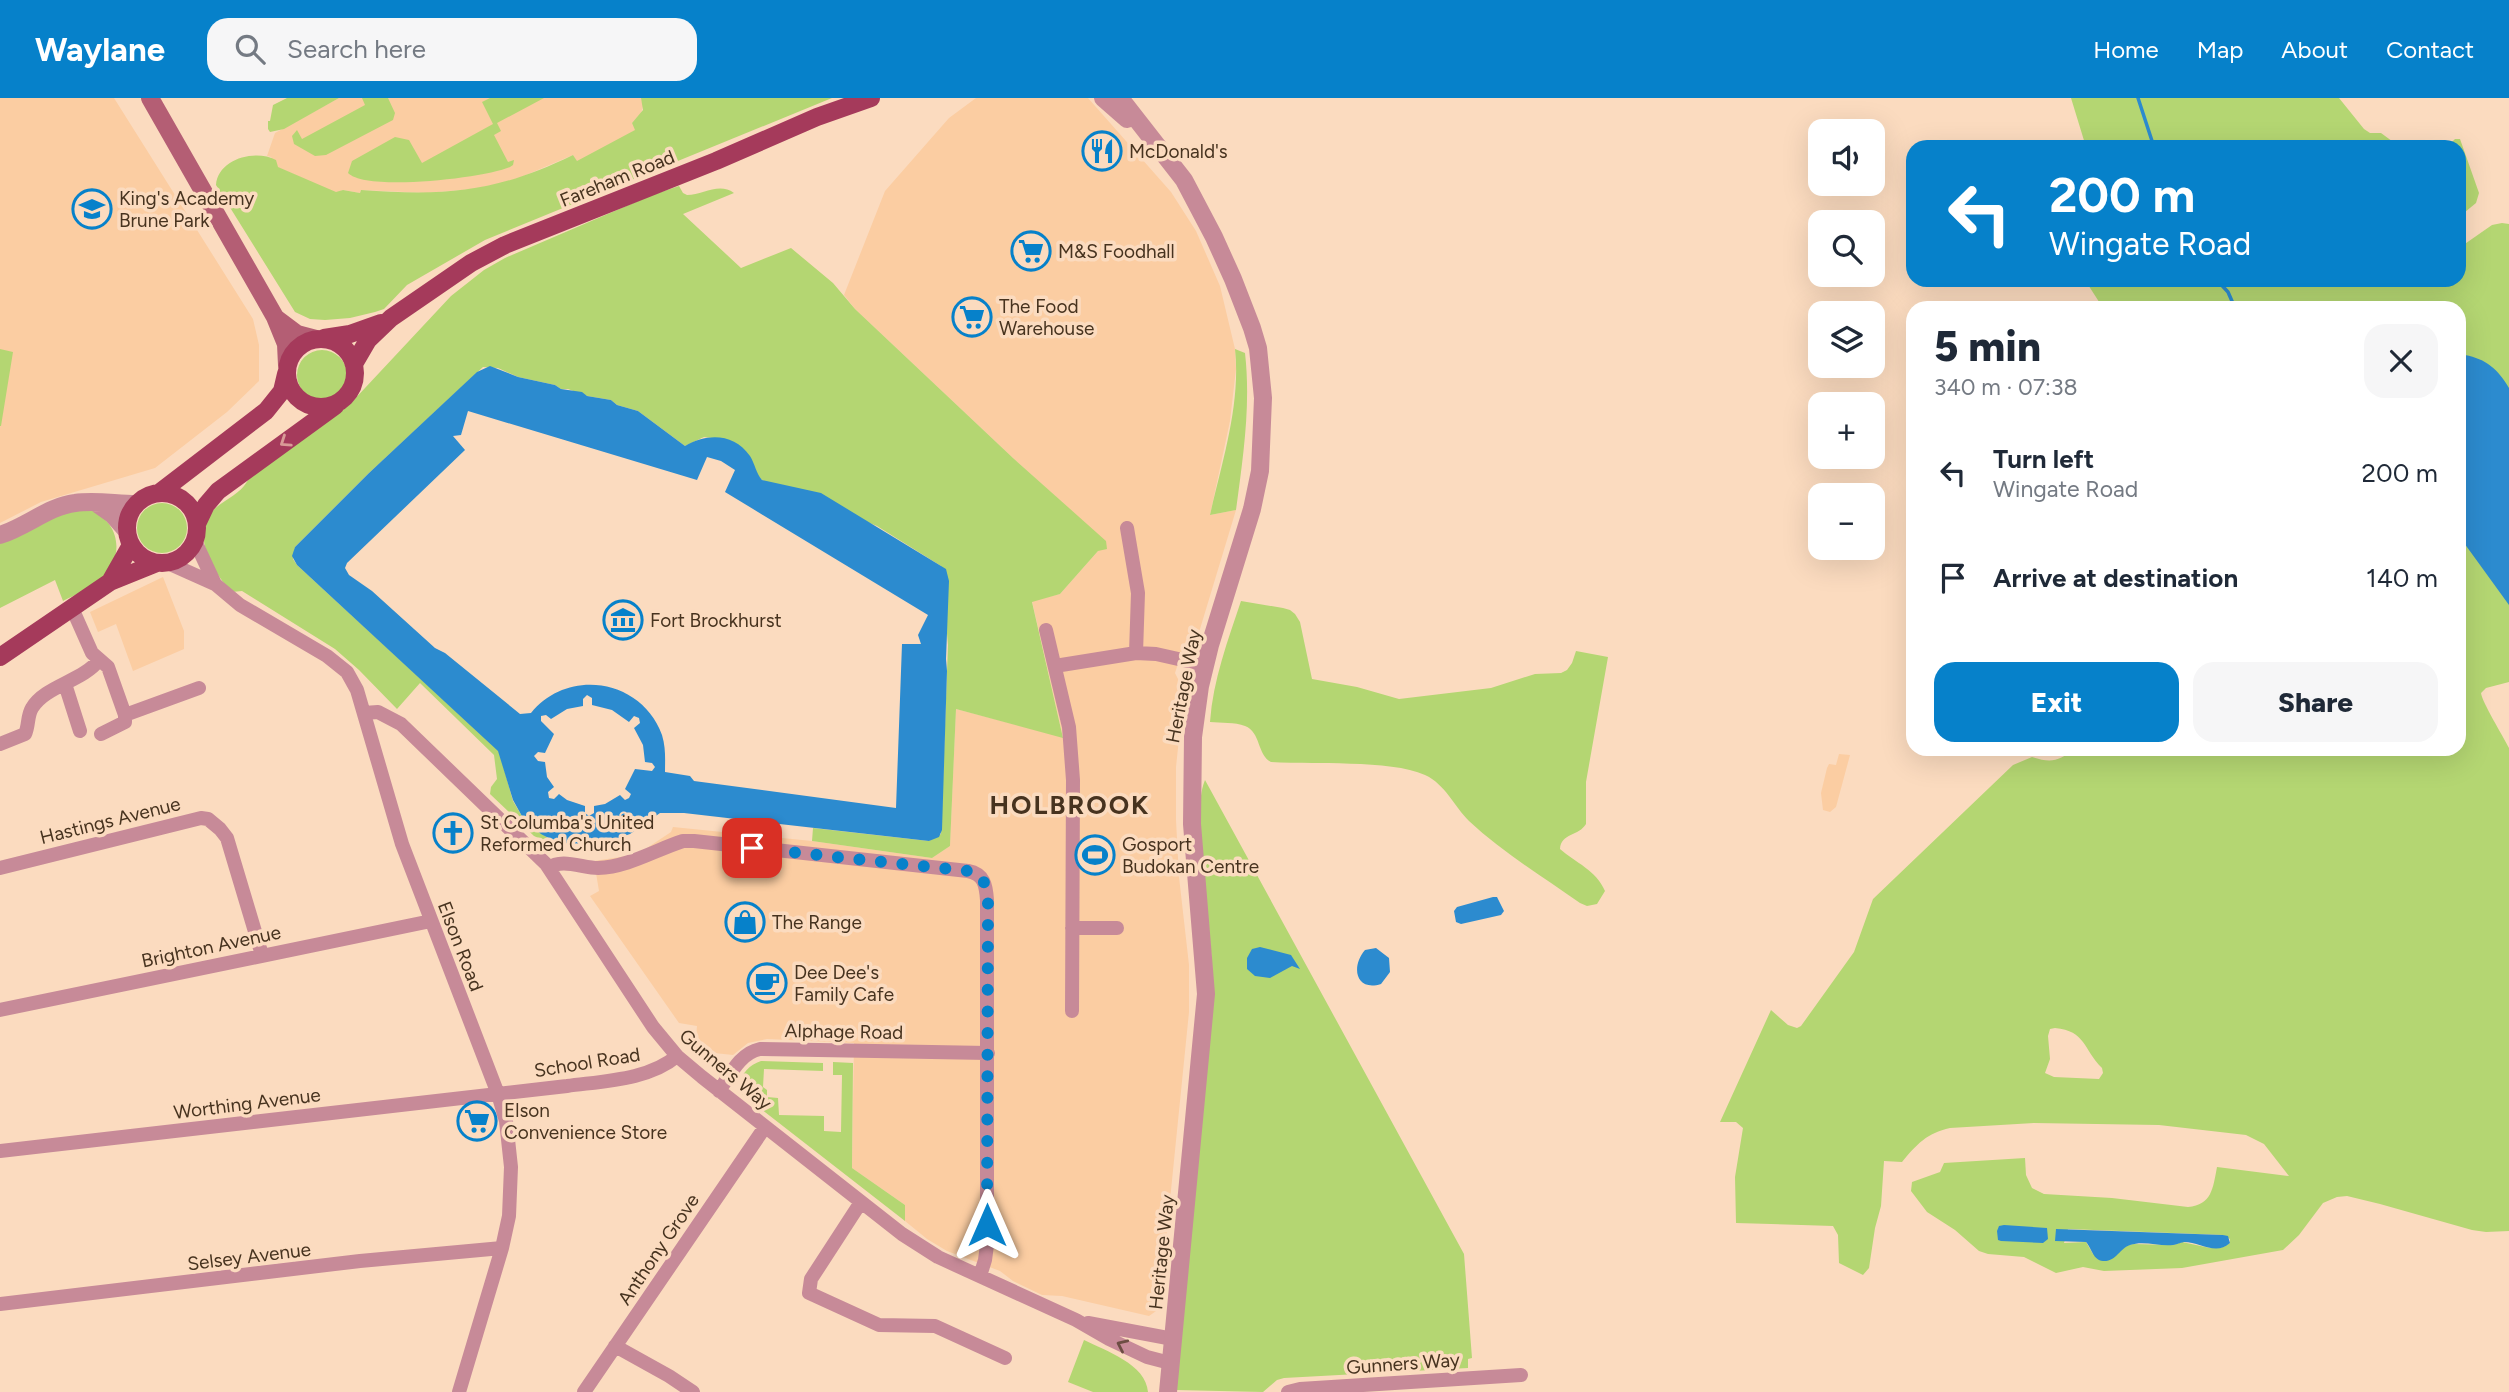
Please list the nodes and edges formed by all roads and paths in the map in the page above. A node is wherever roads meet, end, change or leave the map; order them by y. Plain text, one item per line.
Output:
1 (150, 98) edge
2 (871, 98) edge
3 (1103, 98) edge
4 (1124, 101) edge
5 (1156, 144) junction
6 (275, 317) junction
7 (391, 318) junction
8 (318, 339) junction
9 (354, 364) junction
10 (287, 369) junction
11 (340, 402) junction
12 (159, 493) junction
13 (96, 503) junction
14 (136, 504) junction
15 (1127, 527) dead end
16 (196, 533) junction
17 (0, 535) edge
18 (129, 538) junction
19 (163, 563) junction
20 (110, 582) junction
21 (215, 584) junction
22 (72, 608) junction
23 (1046, 630) dead end
24 (1136, 653) junction
25 (0, 657) edge
26 (99, 660) junction
27 (1205, 665) junction
28 (1055, 666) junction
29 (65, 684) junction
30 (199, 688) dead end
31 (364, 713) junction
32 (125, 715) junction
33 (80, 731) dead end
34 (101, 734) dead end
35 (0, 744) edge
36 (0, 868) edge
37 (549, 868) junction
38 (431, 921) junction
39 (1072, 928) junction
40 (1117, 928) dead end
41 (262, 955) junction
42 (0, 1010) edge
43 (1072, 1011) dead end
44 (988, 1053) junction
45 (677, 1056) junction
46 (719, 1091) junction
47 (498, 1094) junction
48 (765, 1127) junction
49 (0, 1151) edge
50 (860, 1202) junction
51 (502, 1248) junction
52 (980, 1276) junction
53 (0, 1304) edge
54 (1076, 1320) junction
55 (1173, 1339) junction
56 (615, 1346) junction
57 (1005, 1358) dead end
58 (1170, 1363) junction
59 (1521, 1375) dead end
60 (459, 1392) edge
61 (584, 1392) edge
62 (693, 1392) edge
63 (1168, 1392) edge
64 (1289, 1392) edge

1 - 6 main road
2 - 7 main road, Fareham Road
3 - 5 street, Heritage Way
4 - 5 street, Heritage Way
5 - 27 street, Heritage Way
6 - 8 main road
6 - 10 main road
7 - 8 main road, Fareham Road
7 - 9 main road, Fareham Road
8 - 9 main road
8 - 10 main road
9 - 11 main road
10 - 11 main road
10 - 12 main road
11 -> 16 main road
12 - 14 main road
12 - 16 main road
13 - 14 street
13 - 17 street
13 - 18 street
14 - 18 main road
15 - 24 street
16 - 19 main road
16 - 21 street, Elson Road
18 - 19 main road
18 - 20 main road
19 - 20 main road
19 - 21 street, Elson Road
20 - 22 main road
21 - 31 street, Elson Road
22 - 25 main road
22 - 26 street
23 - 28 street
24 - 27 street
24 - 28 street
26 - 29 street
26 - 32 street
27 - 55 street, Heritage Way
28 - 39 street
29 - 33 street
29 - 35 street
30 - 32 street
31 - 37 street, Gunners Way
31 - 38 street, Elson Road
32 - 34 street
36 - 41 street, Hastings Avenue
37 - 44 street
37 - 45 street, Gunners Way
38 - 41 street, Brighton Avenue
38 - 47 street, Elson Road
39 - 40 street
39 - 43 street
41 - 42 street, Brighton Avenue
44 - 46 street, Alphage Road
44 - 52 street
45 - 46 street, Gunners Way
45 - 47 street, School Road
46 - 48 street, Gunners Way
47 - 49 street, Worthing Avenue
47 - 51 street, Elson Road
48 - 50 street, Gunners Way
48 - 56 street, Anthony Grove
50 - 52 street, Gunners Way
50 - 57 street
51 - 53 street, Selsey Avenue
51 - 60 street, Elson Road
52 - 54 street, Gunners Way
54 - 55 street, Gunners Way
58 -> 54 street, Gunners Way
55 - 58 street, Heritage Way
56 - 61 street, Anthony Grove
56 - 62 street
58 - 63 street, Heritage Way
59 - 64 street, Gunners Way

